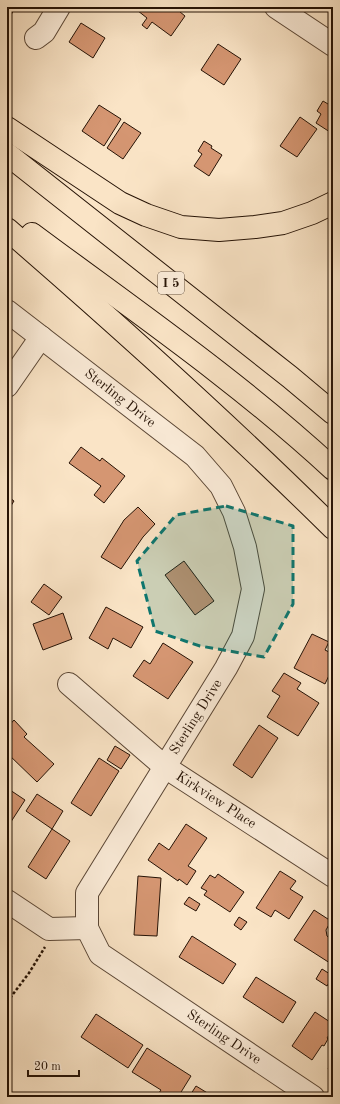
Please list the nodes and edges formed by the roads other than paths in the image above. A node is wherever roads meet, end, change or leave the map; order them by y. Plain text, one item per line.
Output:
1 (59, 7) edge
2 (276, 7) edge
3 (36, 38) dead end
4 (333, 45) edge
5 (7, 128) edge
6 (7, 154) edge
7 (333, 203) edge
8 (7, 215) edge
9 (7, 229) edge
10 (9, 317) edge
11 (41, 337) junction
12 (7, 386) edge
13 (333, 412) edge
14 (333, 469) edge
15 (333, 528) edge
16 (69, 684) dead end
17 (165, 767) junction
18 (333, 876) edge
19 (7, 901) edge
20 (87, 928) junction
21 (313, 1097) edge

1 - 3 street
2 - 4 street
5 - 7 highway
6 - 13 highway, I 5
8 - 14 highway
9 - 15 highway
10 - 11 street, Sterling Drive
11 - 12 street
11 - 17 street, Sterling Drive
16 - 17 street, Kirkview Place
17 - 18 street, Kirkview Place
17 - 20 street, Sterling Drive
19 - 20 street
20 - 21 street, Sterling Drive

